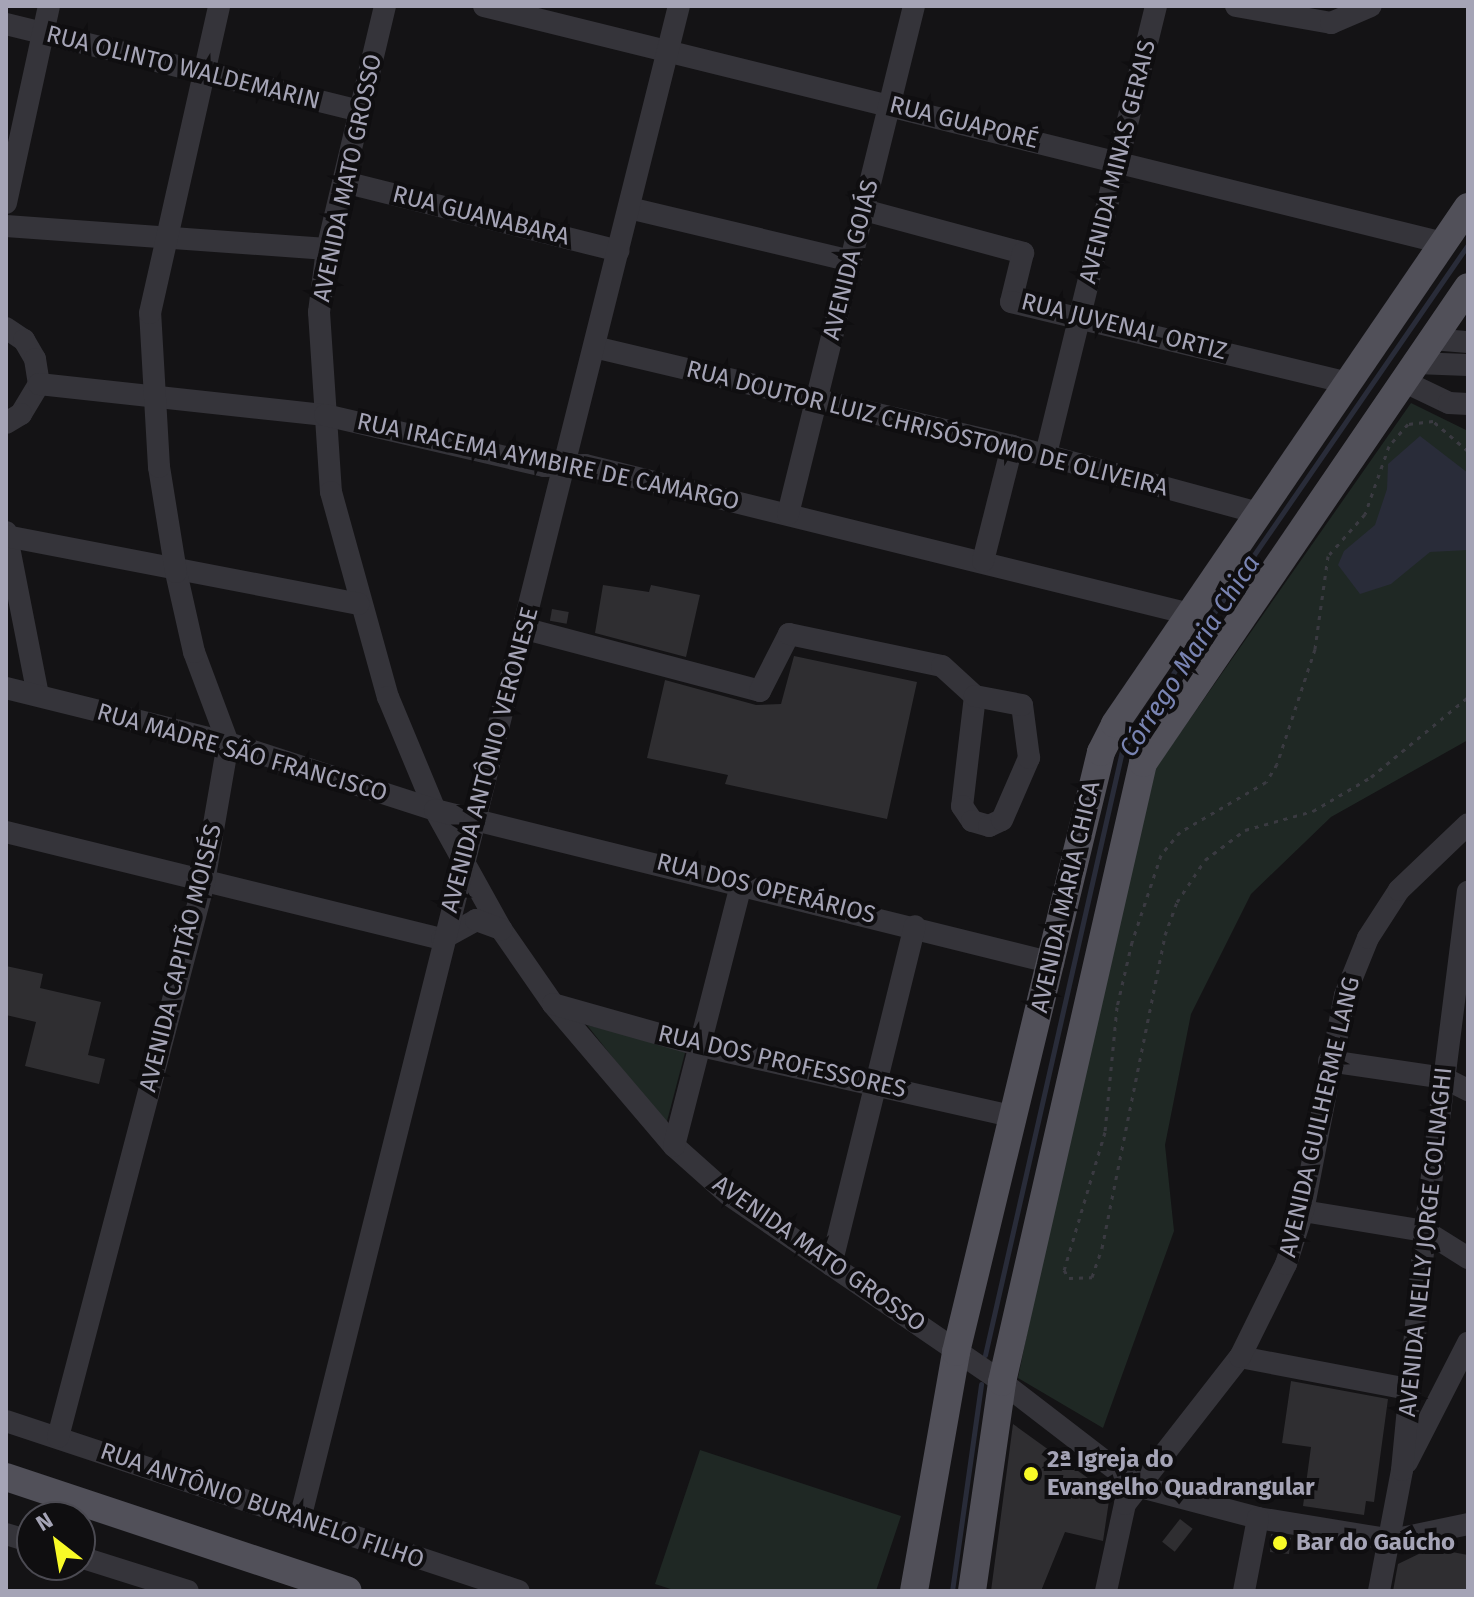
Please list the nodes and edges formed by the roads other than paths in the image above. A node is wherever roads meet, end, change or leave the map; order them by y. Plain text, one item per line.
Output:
1 (49, 6) edge
2 (219, 6) edge
3 (385, 6) edge
4 (484, 6) edge
5 (679, 6) edge
6 (914, 6) edge
7 (1156, 6) edge
8 (1236, 6) edge
9 (1367, 10) edge
10 (6, 24) edge
11 (42, 34) junction
12 (667, 54) junction
13 (202, 75) junction
14 (889, 105) junction
15 (360, 111) junction
16 (1119, 162) junction
17 (344, 182) junction
18 (6, 203) edge
19 (1468, 207) edge
20 (629, 208) junction
21 (864, 210) junction
22 (6, 226) edge
23 (164, 234) junction
24 (1443, 243) junction
25 (327, 249) junction
26 (618, 251) junction
27 (851, 261) junction
28 (1468, 287) edge
29 (1468, 313) edge
30 (1081, 318) junction
31 (6, 328) edge
32 (1436, 333) junction
33 (1468, 342) edge
34 (594, 347) junction
35 (1468, 365) edge
36 (1409, 372) junction
37 (1348, 383) junction
38 (39, 384) junction
39 (152, 393) junction
40 (817, 401) junction
41 (1468, 404) edge
42 (325, 415) junction
43 (6, 423) edge
44 (1012, 446) junction
45 (1045, 458) junction
46 (565, 466) junction
47 (1258, 513) junction
48 (788, 514) junction
49 (6, 534) edge
50 (983, 561) junction
51 (176, 572) junction
52 (358, 604) junction
53 (1192, 615) junction
54 (526, 629) junction
55 (1223, 639) junction
56 (6, 688) edge
57 (38, 695) junction
58 (975, 696) junction
59 (228, 743) junction
60 (435, 810) junction
61 (477, 820) junction
62 (1468, 824) edge
63 (6, 832) edge
64 (464, 859) junction
65 (204, 882) junction
66 (742, 882) junction
67 (1467, 901) edge
68 (915, 926) junction
69 (501, 929) junction
70 (442, 939) junction
71 (1053, 963) junction
72 (553, 1004) junction
73 (701, 1046) junction
74 (1329, 1061) junction
75 (1444, 1078) junction
76 (875, 1085) junction
77 (1468, 1090) edge
78 (1011, 1116) junction
79 (674, 1146) junction
80 (1303, 1211) junction
81 (1425, 1231) junction
82 (1468, 1258) edge
83 (831, 1265) junction
84 (1468, 1343) edge
85 (956, 1352) junction
86 (1240, 1357) junction
87 (1002, 1382) junction
88 (1408, 1389) junction
89 (6, 1421) edge
90 (58, 1437) junction
91 (1402, 1470) junction
92 (6, 1477) edge
93 (1137, 1486) junction
94 (301, 1515) junction
95 (1258, 1518) junction
96 (1468, 1524) edge
97 (1392, 1540) junction
98 (96, 1562) edge
99 (188, 1591) edge
100 (348, 1591) edge
101 (519, 1591) edge
102 (914, 1591) edge
103 (972, 1591) edge
104 (1106, 1591) edge
105 (1244, 1591) edge
106 (1379, 1591) edge

1 - 11 street
2 - 13 street
3 - 15 street, AVENIDA MATO GROSSO
4 - 12 street, RUA GUAPORÉ
5 - 12 street, AVENIDA ANTÔNIO VERONESE
6 - 14 street, AVENIDA GOIÁS
7 - 16 street, AVENIDA MINAS GERAIS
8 - 9 street
10 - 11 street, RUA OLINTO WALDEMARIN
11 - 13 street, RUA OLINTO WALDEMARIN
11 - 18 street
12 - 14 street, RUA GUAPORÉ
12 - 20 street, AVENIDA ANTÔNIO VERONESE
13 - 15 street, RUA OLINTO WALDEMARIN
13 - 23 street
14 - 16 street, RUA GUAPORÉ
14 - 21 street, AVENIDA GOIÁS
15 - 17 street, AVENIDA MATO GROSSO
16 - 24 street, RUA GUAPORÉ
16 - 30 street, AVENIDA MINAS GERAIS
17 - 25 street, AVENIDA MATO GROSSO
17 - 26 street, RUA GUANABARA
19 - 24 main road, AVENIDA MARIA CHICA
20 - 26 street, AVENIDA ANTÔNIO VERONESE
20 - 27 street
21 - 27 street, AVENIDA GOIÁS
21 - 30 street, RUA JUVENAL ORTIZ
22 - 23 street
23 - 25 street
23 - 39 street
24 - 37 main road, AVENIDA MARIA CHICA
25 - 42 street, AVENIDA MATO GROSSO
26 - 34 street, AVENIDA ANTÔNIO VERONESE
27 - 40 street, AVENIDA GOIÁS
28 - 32 main road, AVENIDA MARIA CHICA
29 - 32 street
30 - 37 street, RUA JUVENAL ORTIZ
30 - 45 street, AVENIDA MINAS GERAIS
31 - 38 street
32 - 33 street
32 - 36 main road, AVENIDA MARIA CHICA
34 - 40 street, RUA DOUTOR LUIZ CHRISÓSTOMO DE OLIVEIRA
34 - 46 street, AVENIDA ANTÔNIO VERONESE
35 - 36 street
36 - 41 street
36 - 55 main road, AVENIDA MARIA CHICA
37 - 47 main road, AVENIDA MARIA CHICA
38 - 39 street, RUA IRACEMA AYMBIRE DE CAMARGO
38 - 43 street
39 - 42 street, RUA IRACEMA AYMBIRE DE CAMARGO
39 - 51 street
40 - 44 street, RUA DOUTOR LUIZ CHRISÓSTOMO DE OLIVEIRA
40 - 48 street, AVENIDA GOIÁS
42 - 46 street, RUA IRACEMA AYMBIRE DE CAMARGO
42 - 52 street, AVENIDA MATO GROSSO
44 - 45 street, RUA DOUTOR LUIZ CHRISÓSTOMO DE OLIVEIRA
44 - 50 street
45 - 47 street, RUA DOUTOR LUIZ CHRISÓSTOMO DE OLIVEIRA
46 - 48 street, RUA IRACEMA AYMBIRE DE CAMARGO
46 - 54 street, AVENIDA ANTÔNIO VERONESE
47 - 53 main road, AVENIDA MARIA CHICA
48 - 50 street, RUA IRACEMA AYMBIRE DE CAMARGO
49 - 51 street
49 - 57 street
50 - 53 street, RUA IRACEMA AYMBIRE DE CAMARGO
51 - 52 street
51 - 59 street
52 - 60 street, AVENIDA MATO GROSSO
53 - 55 street
53 - 71 main road, AVENIDA MARIA CHICA
54 - 58 street
54 - 61 street, AVENIDA ANTÔNIO VERONESE
55 - 87 main road, AVENIDA MARIA CHICA
56 - 57 street, RUA MADRE SÃO FRANCISCO
57 - 59 street, RUA MADRE SÃO FRANCISCO
58 - 58 street
59 - 60 street, RUA MADRE SÃO FRANCISCO
59 - 65 street, AVENIDA CAPITÃO MOISÉS
60 - 61 street, RUA MADRE SÃO FRANCISCO
60 - 64 street, AVENIDA MATO GROSSO
61 - 64 street, AVENIDA ANTÔNIO VERONESE
61 - 66 street, RUA DOS OPERÁRIOS
62 - 74 street, AVENIDA GUILHERME LANG
63 - 65 street
64 - 69 street, AVENIDA MATO GROSSO
64 - 70 street, AVENIDA ANTÔNIO VERONESE
65 - 70 street
65 - 90 street, AVENIDA CAPITÃO MOISÉS
66 - 68 street, RUA DOS OPERÁRIOS
66 - 73 street
67 - 75 street, AVENIDA NELLY JORGE COLNAGHI
68 - 71 street, RUA DOS OPERÁRIOS
68 - 76 street
69 - 70 street
69 - 72 street, AVENIDA MATO GROSSO
70 - 94 street, AVENIDA ANTÔNIO VERONESE
71 - 78 main road, AVENIDA MARIA CHICA
72 - 73 street, RUA DOS PROFESSORES
72 - 79 street, AVENIDA MATO GROSSO
73 - 76 street, RUA DOS PROFESSORES
73 - 79 street
74 - 75 street
74 - 80 street, AVENIDA GUILHERME LANG
75 - 77 street
75 - 81 street, AVENIDA NELLY JORGE COLNAGHI
76 - 78 street, RUA DOS PROFESSORES
76 - 83 street
78 - 85 main road, AVENIDA MARIA CHICA
79 - 83 street, AVENIDA MATO GROSSO
80 - 81 street
80 - 86 street, AVENIDA GUILHERME LANG
81 - 82 street
81 - 88 street, AVENIDA NELLY JORGE COLNAGHI
83 - 85 street, AVENIDA MATO GROSSO
84 - 91 street
85 - 87 street, AVENIDA MATO GROSSO
85 - 102 main road, AVENIDA MARIA CHICA
86 - 88 street
86 - 93 street, AVENIDA GUILHERME LANG
87 - 93 street, AVENIDA MATO GROSSO
87 - 103 main road, AVENIDA MARIA CHICA
88 - 91 street, AVENIDA NELLY JORGE COLNAGHI
89 - 90 street, RUA ANTÔNIO BURANELO FILHO
90 - 94 street, RUA ANTÔNIO BURANELO FILHO
91 - 97 street, AVENIDA NELLY JORGE COLNAGHI
92 - 100 main road
93 - 95 street
93 - 104 street, AVENIDA GUILHERME LANG
94 - 101 street, RUA ANTÔNIO BURANELO FILHO
95 - 97 street
95 - 105 street
96 - 97 street
97 - 106 street, AVENIDA NELLY JORGE COLNAGHI
98 - 99 street

